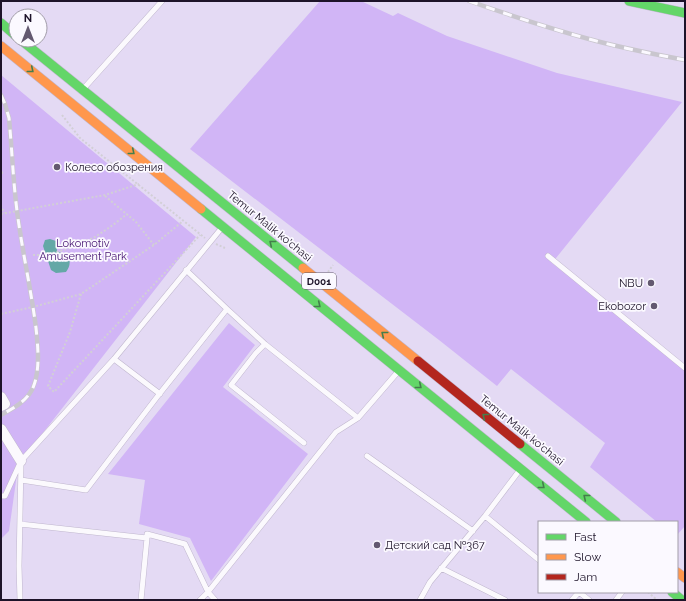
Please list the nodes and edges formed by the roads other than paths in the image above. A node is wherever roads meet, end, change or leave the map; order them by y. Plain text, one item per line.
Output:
1 (162, 1) edge
2 (629, 1) edge
3 (649, 3) edge
4 (685, 9) edge
5 (685, 13) edge
6 (1, 46) edge
7 (32, 48) edge
8 (83, 90) junction
9 (223, 226) junction
10 (548, 256) dead end
11 (279, 261) junction
12 (186, 270) junction
13 (227, 310) junction
14 (350, 318) junction
15 (265, 344) junction
16 (114, 359) junction
17 (685, 368) edge
18 (399, 370) junction
19 (160, 394) junction
20 (1, 397) edge
21 (1, 406) edge
22 (358, 418) junction
23 (1, 429) edge
24 (304, 443) dead end
25 (367, 456) dead end
26 (21, 461) junction
27 (521, 469) junction
28 (21, 480) junction
29 (1, 496) edge
30 (485, 516) junction
31 (585, 521) edge
32 (615, 521) edge
33 (20, 524) junction
34 (473, 531) junction
35 (147, 538) junction
36 (538, 559) edge
37 (441, 568) junction
38 (208, 592) junction
39 (580, 593) edge
40 (673, 593) edge
41 (20, 600) edge
42 (141, 600) edge
43 (200, 600) edge
44 (215, 600) edge
45 (420, 600) edge
46 (505, 600) edge
47 (589, 600) edge
48 (682, 600) edge

1 - 8 lane
2 - 3 main road
3 - 4 main road
3 - 5 main road
6 -> 9 main road, Temur Malik ko'chasi / D001
7 - 8 main road, Temur Malik ko'chasi / D001
11 -> 8 main road, Temur Malik ko'chasi / D001
9 - 11 main road, Temur Malik ko'chasi / D001
9 - 12 lane
10 - 17 lane
11 - 14 main road, Temur Malik ko'chasi / D001
11 -> 14 main road, Temur Malik ko'chasi / D001
12 - 13 lane
12 - 16 lane
13 - 15 lane
13 - 19 lane
14 - 18 main road, Temur Malik ko'chasi / D001
32 -> 14 main road, Temur Malik ko'chasi / D001
15 - 22 lane
15 - 24 lane
16 - 19 lane
16 - 26 lane
18 - 22 lane
18 -> 27 main road, Temur Malik ko'chasi / D001
19 - 28 lane
20 - 21 street
22 - 38 lane
23 - 26 street
25 - 34 lane
26 - 28 lane
26 - 29 lane
27 - 30 lane
27 -> 31 main road, Temur Malik ko'chasi / D001
28 - 33 lane
30 - 34 lane
30 - 36 lane
33 - 35 lane
33 - 41 lane
34 - 37 lane
35 - 38 lane
35 - 42 lane
37 - 45 lane
37 - 46 lane
38 - 43 lane
38 - 44 lane
39 - 47 lane
40 - 48 main road

